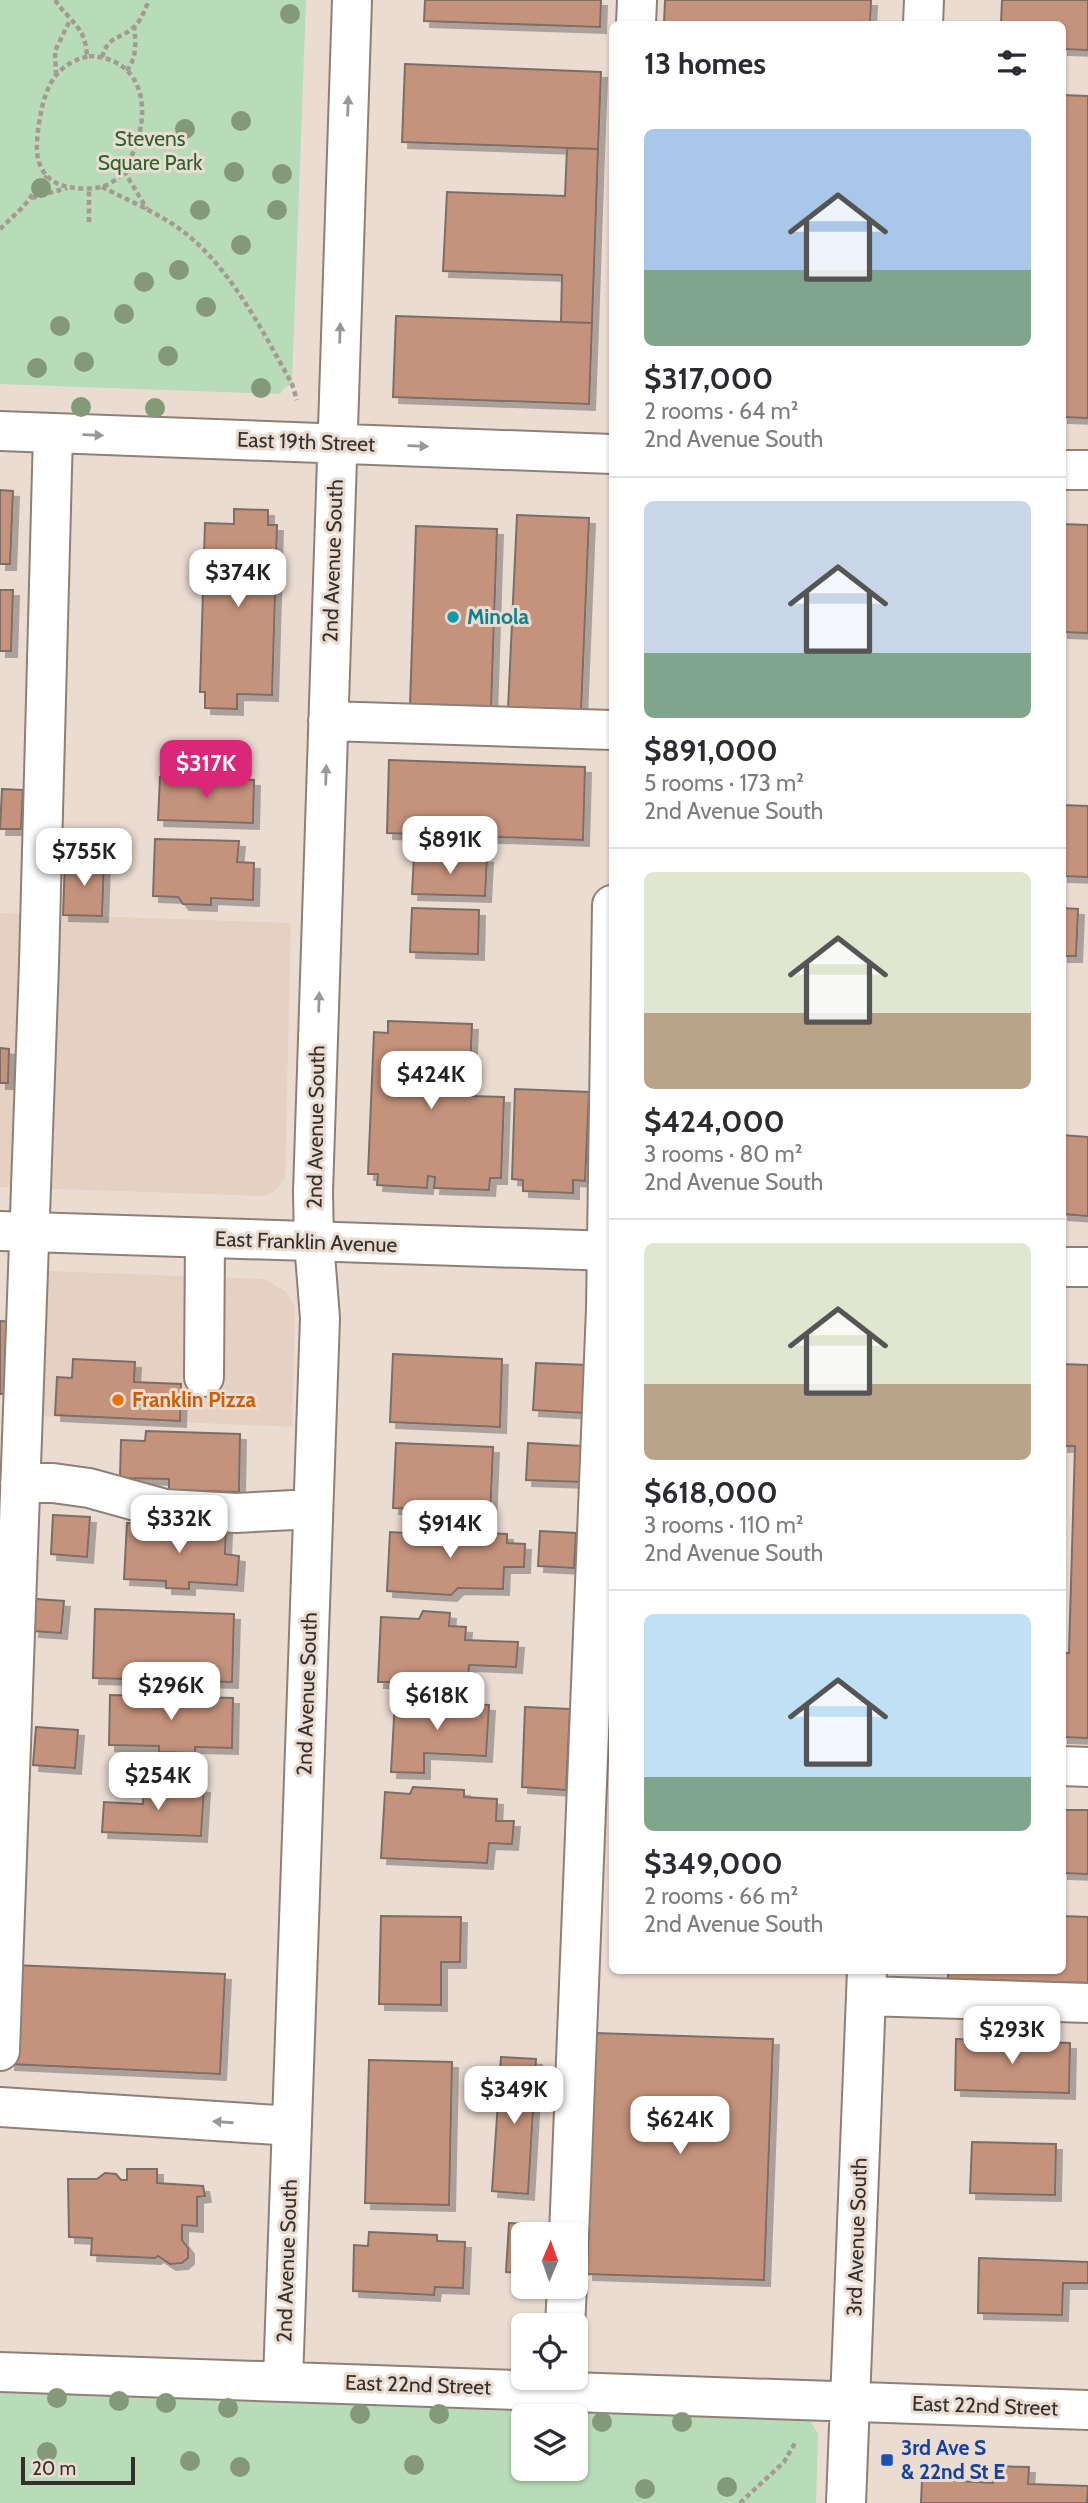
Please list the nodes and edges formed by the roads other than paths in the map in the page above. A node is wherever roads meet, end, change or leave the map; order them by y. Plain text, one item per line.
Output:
1 (352, 0) edge
2 (637, 0) edge
3 (924, 0) edge
4 (636, 21) edge
5 (923, 21) edge
6 (0, 431) edge
7 (53, 433) junction
8 (337, 443) junction
9 (609, 454) edge
10 (1066, 470) edge
11 (1088, 470) edge
12 (328, 721) junction
13 (609, 730) edge
14 (15, 1231) edge
15 (205, 1238) junction
16 (314, 1242) junction
17 (609, 1251) edge
18 (1066, 1266) edge
19 (1088, 1268) edge
20 (205, 1377) dead end
21 (20, 1483) junction
22 (313, 1509) junction
23 (1066, 1766) edge
24 (1088, 1767) edge
25 (600, 1772) edge
26 (3, 1868) edge
27 (597, 1944) edge
28 (866, 1983) edge
29 (1088, 2003) edge
30 (0, 2051) edge
31 (0, 2107) edge
32 (292, 2126) junction
33 (570, 2222) edge
34 (0, 2372) edge
35 (283, 2381) junction
36 (511, 2383) edge
37 (588, 2385) edge
38 (850, 2400) junction
39 (1088, 2410) edge
40 (846, 2503) edge

8 -> 1 street, 2nd Avenue South
2 - 4 street
3 - 5 street
6 - 7 street, East 19th Street
7 -> 8 street, East 19th Street
7 - 14 street
8 -> 9 street, East 19th Street
8 - 12 street, 2nd Avenue South
10 - 11 street
12 - 13 street
16 -> 12 street, 2nd Avenue South
14 - 15 street, East Franklin Avenue
14 - 21 street
15 - 16 street, East Franklin Avenue
15 - 20 street
16 - 17 street, East Franklin Avenue
16 - 22 street, 2nd Avenue South
17 - 25 street
18 - 19 street
21 - 22 street
21 - 26 street
22 - 32 street, 2nd Avenue South
23 - 24 street
25 - 27 street
26 - 30 street
27 - 33 street
28 - 29 street
28 - 38 street, 3rd Avenue South
32 -> 31 street
32 - 35 street, 2nd Avenue South
34 - 35 street, East 22nd Street
35 - 36 street, East 22nd Street
37 - 38 street, East 22nd Street
38 - 39 street, East 22nd Street
38 - 40 street, 3rd Avenue South

